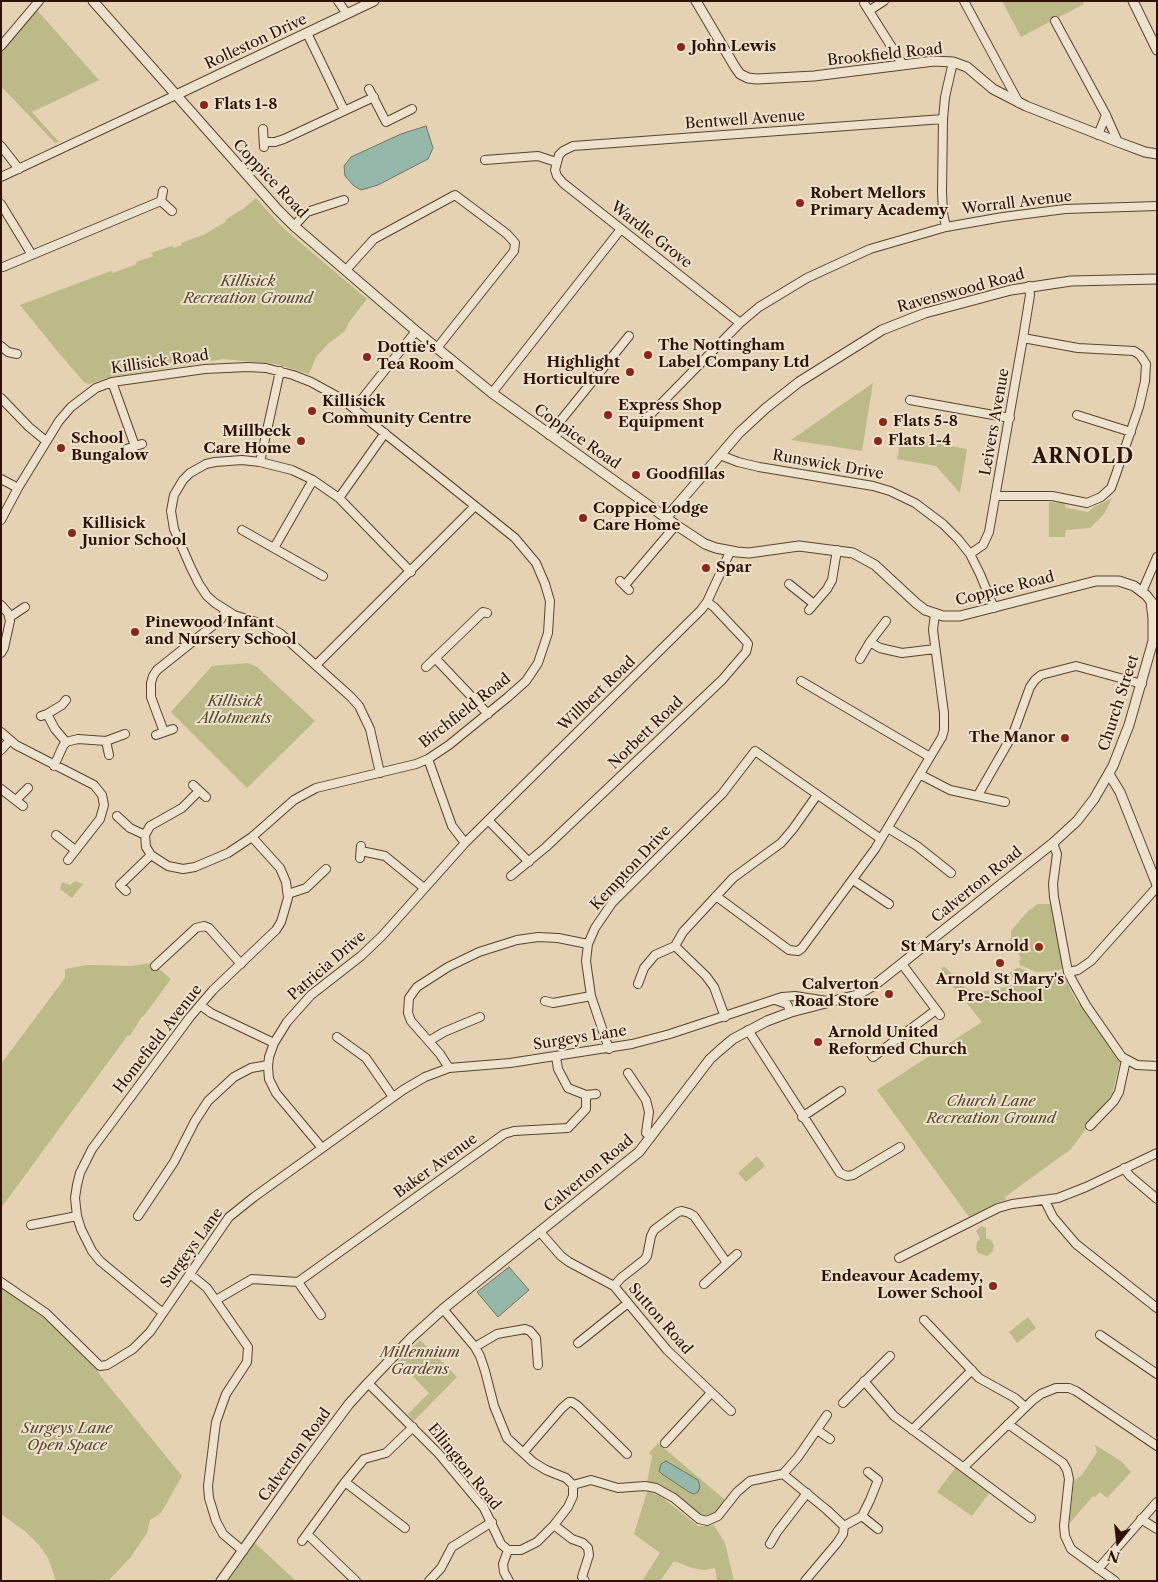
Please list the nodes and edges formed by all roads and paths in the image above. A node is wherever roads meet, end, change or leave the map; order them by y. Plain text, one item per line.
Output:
1 (39, 1) edge
2 (93, 1) edge
3 (338, 1) edge
4 (374, 1) edge
5 (696, 1) edge
6 (884, 1) edge
7 (964, 1) edge
8 (1133, 1) edge
9 (864, 3) dead end
10 (870, 10) junction
11 (347, 14) junction
12 (1055, 22) dead end
13 (307, 33) junction
14 (1, 46) edge
15 (1157, 50) edge
16 (952, 62) junction
17 (903, 65) junction
18 (1006, 78) junction
19 (369, 89) dead end
20 (993, 89) junction
21 (176, 95) junction
22 (374, 98) junction
23 (1020, 104) junction
24 (412, 109) dead end
25 (344, 110) junction
26 (1106, 115) junction
27 (943, 119) junction
28 (263, 129) dead end
29 (1098, 135) junction
30 (1118, 142) junction
31 (1, 146) edge
32 (1157, 154) edge
33 (485, 160) dead end
34 (556, 162) junction
35 (19, 169) junction
36 (1, 177) edge
37 (163, 191) dead end
38 (344, 200) dead end
39 (162, 201) junction
40 (1, 204) edge
41 (1157, 206) edge
42 (172, 211) dead end
43 (294, 226) junction
44 (946, 227) junction
45 (622, 229) junction
46 (32, 255) junction
47 (3, 268) edge
48 (346, 270) junction
49 (1157, 279) edge
50 (1029, 286) junction
51 (740, 323) junction
52 (416, 331) junction
53 (629, 336) dead end
54 (1023, 338) junction
55 (1, 346) edge
56 (438, 348) junction
57 (18, 354) dead end
58 (280, 371) junction
59 (112, 382) junction
60 (492, 393) junction
61 (1, 398) edge
62 (910, 400) dead end
63 (354, 408) junction
64 (1077, 415) dead end
65 (1010, 418) junction
66 (646, 419) dead end
67 (1131, 432) junction
68 (385, 433) junction
69 (549, 435) junction
70 (46, 441) junction
71 (126, 449) dead end
72 (720, 455) junction
73 (260, 462) junction
74 (1, 479) edge
75 (313, 480) junction
76 (18, 488) junction
77 (995, 496) junction
78 (339, 498) junction
79 (475, 506) junction
80 (666, 518) junction
81 (1, 520) edge
82 (676, 525) junction
83 (242, 530) dead end
84 (274, 548) junction
85 (837, 550) junction
86 (730, 552) junction
87 (970, 554) junction
88 (1157, 557) edge
89 (411, 572) junction
90 (323, 576) dead end
91 (624, 585) dead end
92 (790, 588) dead end
93 (1142, 592) junction
94 (707, 602) junction
95 (1, 605) edge
96 (1154, 605) edge
97 (25, 607) dead end
98 (994, 608) junction
99 (226, 610) junction
100 (486, 613) dead end
101 (935, 614) junction
102 (10, 617) junction
103 (886, 620) dead end
104 (1155, 637) edge
105 (870, 642) junction
106 (935, 649) junction
107 (1, 653) edge
108 (435, 658) junction
109 (860, 659) dead end
110 (316, 665) junction
111 (426, 667) dead end
112 (801, 681) dead end
113 (1142, 684) junction
114 (66, 700) dead end
115 (488, 714) junction
116 (173, 729) dead end
117 (1, 732) edge
118 (125, 734) dead end
119 (10, 740) junction
120 (106, 741) junction
121 (66, 742) junction
122 (1, 750) edge
123 (109, 755) dead end
124 (930, 757) junction
125 (428, 759) junction
126 (54, 766) junction
127 (380, 773) junction
128 (1108, 774) junction
129 (920, 775) junction
130 (28, 788) dead end
131 (1, 789) edge
132 (817, 795) junction
133 (978, 795) junction
134 (206, 797) dead end
135 (16, 800) junction
136 (1004, 802) dead end
137 (23, 806) dead end
138 (116, 816) dead end
139 (488, 820) junction
140 (888, 828) junction
141 (56, 835) dead end
142 (145, 835) junction
143 (252, 838) junction
144 (881, 840) junction
145 (465, 843) junction
146 (1052, 843) junction
147 (75, 850) junction
148 (361, 852) dead end
149 (151, 855) junction
150 (68, 860) dead end
151 (530, 862) junction
152 (326, 869) dead end
153 (951, 873) dead end
154 (511, 876) dead end
155 (853, 880) junction
156 (1157, 886) edge
157 (424, 888) junction
158 (126, 891) dead end
159 (288, 894) junction
160 (716, 896) junction
161 (889, 904) dead end
162 (588, 944) junction
163 (675, 946) junction
164 (160, 949) dead end
165 (167, 956) junction
166 (241, 964) junction
167 (902, 964) junction
168 (155, 966) dead end
169 (1068, 972) junction
170 (638, 984) dead end
171 (590, 996) junction
172 (795, 996) junction
173 (773, 1000) junction
174 (546, 1001) dead end
175 (831, 1002) junction
176 (200, 1005) junction
177 (801, 1010) junction
178 (791, 1012) junction
179 (480, 1016) dead end
180 (725, 1016) junction
181 (748, 1030) junction
182 (337, 1037) dead end
183 (429, 1041) junction
184 (274, 1043) junction
185 (608, 1049) junction
186 (868, 1051) dead end
187 (556, 1057) junction
188 (1126, 1060) junction
189 (268, 1065) junction
190 (1157, 1066) edge
191 (449, 1068) junction
192 (628, 1073) dead end
193 (841, 1091) dead end
194 (586, 1094) junction
195 (596, 1094) dead end
196 (393, 1097) junction
197 (832, 1097) junction
198 (837, 1105) dead end
199 (802, 1117) junction
200 (1090, 1126) dead end
201 (652, 1137) junction
202 (900, 1147) dead end
203 (322, 1148) junction
204 (1157, 1153) edge
205 (1124, 1168) junction
206 (1157, 1199) edge
207 (1045, 1201) junction
208 (77, 1216) junction
209 (138, 1216) dead end
210 (34, 1222) dead end
211 (540, 1232) junction
212 (737, 1254) dead end
213 (899, 1258) dead end
214 (727, 1263) junction
215 (190, 1274) junction
216 (1, 1282) edge
217 (298, 1282) junction
218 (704, 1284) dead end
219 (614, 1286) junction
220 (216, 1300) junction
221 (628, 1302) junction
222 (1157, 1308) edge
223 (443, 1309) junction
224 (163, 1313) junction
225 (321, 1315) dead end
226 (924, 1320) dead end
227 (1100, 1335) dead end
228 (578, 1343) dead end
229 (475, 1347) junction
230 (528, 1358) dead end
231 (889, 1360) dead end
232 (972, 1370) junction
233 (1157, 1374) edge
234 (864, 1382) junction
235 (368, 1383) junction
236 (711, 1393) junction
237 (846, 1403) dead end
238 (1025, 1407) junction
239 (731, 1412) dead end
240 (827, 1415) dead end
241 (1008, 1424) junction
242 (412, 1427) junction
243 (817, 1430) junction
244 (912, 1430) junction
245 (830, 1439) dead end
246 (665, 1442) dead end
247 (1157, 1446) edge
248 (626, 1449) dead end
249 (523, 1453) junction
250 (964, 1468) junction
251 (868, 1472) dead end
252 (783, 1474) junction
253 (886, 1476) dead end
254 (878, 1480) junction
255 (345, 1482) junction
256 (573, 1485) junction
257 (807, 1493) junction
258 (1157, 1502) edge
259 (1029, 1513) dead end
260 (862, 1516) junction
261 (1141, 1519) junction
262 (492, 1522) junction
263 (554, 1525) junction
264 (769, 1526) dead end
265 (844, 1526) junction
266 (405, 1528) dead end
267 (878, 1529) dead end
268 (1157, 1529) edge
269 (777, 1532) junction
270 (307, 1534) junction
271 (302, 1541) dead end
272 (770, 1544) dead end
273 (508, 1550) junction
274 (243, 1551) junction
275 (1098, 1569) junction
276 (431, 1580) edge
277 (221, 1581) edge
278 (356, 1581) edge
279 (509, 1581) edge
280 (585, 1581) edge
281 (806, 1581) edge
282 (1116, 1581) edge

1 - 14 street
2 - 21 street, Coppice Road
3 - 11 street
4 - 11 street, Rolleston Drive
5 - 17 street, Brookfield Road
6 - 10 street
7 - 18 street
8 - 15 street
9 - 10 street
10 - 17 street
11 - 13 street, Rolleston Drive
12 - 26 street
13 - 21 street, Rolleston Drive
13 - 25 street
16 - 17 street, Brookfield Road
16 - 20 street, Brookfield Road
16 - 27 street
18 - 20 street
18 - 23 street
19 - 22 street
20 - 23 street, Brookfield Road
21 - 35 street
21 - 43 street, Coppice Road
22 - 24 street
22 - 25 street
23 - 29 street, Brookfield Road
25 - 28 street
26 - 29 street
26 - 30 street
27 - 34 street, Bentwell Avenue
27 - 44 street
29 - 30 street, Brookfield Road
30 - 32 street, Brookfield Road
31 - 35 street
33 - 34 street
34 - 45 street, Wardle Grove
35 - 36 street
37 - 39 street
38 - 43 street
39 - 42 street
39 - 46 street
40 - 46 street
41 - 44 street, Worrall Avenue
43 - 48 street, Coppice Road
44 - 51 street, Worrall Avenue
45 - 51 street, Wardle Grove
45 - 60 street
46 - 47 street
48 - 52 street, Coppice Road
48 - 56 street
49 - 50 street, Ravenswood Road
50 - 54 street, Leivers Avenue
50 - 72 street, Ravenswood Road
51 - 66 street, Worrall Avenue
52 - 56 street, Coppice Road
52 - 63 street
53 - 69 street
54 - 65 street, Leivers Avenue
54 - 67 street
55 - 57 street
56 - 60 street, Coppice Road
58 - 59 street, Killisick Road
58 - 63 street, Killisick Road
58 - 73 street
59 - 70 street, Killisick Road
59 - 71 street
60 - 69 street, Coppice Road
61 - 70 street
62 - 65 street
63 - 68 street, Birchfield Road
64 - 67 street
65 - 77 street, Leivers Avenue
67 - 77 street
68 - 78 street
68 - 79 street, Birchfield Road
69 - 80 street, Coppice Road
70 - 76 street, Killisick Road
72 - 80 street, Ravenswood Road
72 - 87 street, Runswick Drive
73 - 75 street
73 - 99 street
74 - 76 street
75 - 78 street
75 - 84 street
76 - 81 street, Killisick Road
77 - 87 street, Leivers Avenue
78 - 89 street
79 - 89 street
79 - 115 street, Birchfield Road
80 - 82 street, Coppice Road
82 - 86 street, Coppice Road
82 - 91 street
83 - 84 street
84 - 90 street
85 - 86 street, Coppice Road
85 - 92 street
85 - 101 street, Coppice Road
86 - 94 street, Willbert Road
87 - 98 street, Runswick Drive
88 - 93 street
89 - 110 street
93 - 96 street, Coppice Road
93 - 98 street, Coppice Road
94 - 139 street, Willbert Road
94 - 151 street, Norbett Road
95 - 102 street
96 - 104 street, Church Street
97 - 102 street
98 - 101 street, Coppice Road
99 - 110 street
99 - 116 street
100 - 108 street
101 - 106 street
102 - 107 street
103 - 105 street
104 - 113 street, Church Street
105 - 106 street
105 - 109 street
106 - 124 street
108 - 111 street
108 - 115 street
110 - 127 street
112 - 124 street
113 - 128 street, Church Street
113 - 133 street
114 - 121 street
115 - 125 street, Birchfield Road
117 - 119 street
118 - 120 street
119 - 122 street
119 - 126 street
120 - 121 street
120 - 123 street
121 - 126 street
124 - 129 street
125 - 127 street, Birchfield Road
125 - 145 street
126 - 147 street
127 - 143 street, Birchfield Road
128 - 146 street, Church Street
128 - 156 street
129 - 133 street
129 - 140 street
130 - 135 street
131 - 135 street
132 - 144 street
132 - 160 street
132 - 162 street, Kempton Drive
133 - 136 street
134 - 142 street
135 - 137 street
138 - 142 street
139 - 145 street, Willbert Road
139 - 151 street
140 - 144 street
140 - 153 street
141 - 147 street
142 - 149 street
143 - 149 street, Birchfield Road
143 - 159 street
144 - 155 street
145 - 157 street, Patricia Drive
146 - 167 street, Calverton Road
146 - 169 street
147 - 150 street
148 - 157 street
149 - 158 street
151 - 154 street, Norbett Road
152 - 159 street
155 - 160 street
155 - 161 street
156 - 169 street
157 - 184 street, Patricia Drive
159 - 166 street, Homefield Avenue
160 - 163 street
162 - 171 street, Kempton Drive
162 - 183 street
163 - 170 street
163 - 180 street
164 - 165 street
165 - 166 street
165 - 168 street
166 - 176 street, Homefield Avenue
167 - 175 street, Calverton Road
167 - 186 street
169 - 188 street
171 - 174 street
171 - 185 street, Kempton Drive
172 - 173 street, Surgeys Lane
172 - 175 street, Surgeys Lane
172 - 177 street
173 - 178 street
173 - 180 street, Surgeys Lane
175 - 177 street, Calverton Road
176 - 184 street
176 - 208 street, Homefield Avenue
177 - 178 street, Calverton Road
178 - 181 street, Calverton Road
179 - 183 street
180 - 185 street, Surgeys Lane
181 - 199 street
181 - 201 street, Calverton Road
182 - 196 street
183 - 191 street
184 - 189 street, Patricia Drive
185 - 187 street, Surgeys Lane
187 - 191 street, Surgeys Lane
187 - 194 street
188 - 190 street
188 - 200 street
189 - 203 street, Patricia Drive
189 - 209 street
191 - 196 street, Surgeys Lane
192 - 201 street
193 - 197 street
194 - 195 street
194 - 217 street, Baker Avenue
196 - 203 street, Surgeys Lane
197 - 198 street
197 - 199 street
199 - 202 street
201 - 211 street, Calverton Road
203 - 215 street, Surgeys Lane
204 - 205 street
205 - 206 street
205 - 207 street
207 - 213 street
207 - 222 street
208 - 210 street
208 - 224 street, Homefield Avenue
211 - 219 street, Sutton Road
211 - 223 street, Calverton Road
212 - 214 street
214 - 218 street
214 - 219 street
215 - 220 street
215 - 224 street, Surgeys Lane
216 - 224 street, Surgeys Lane
217 - 220 street
217 - 225 street
219 - 221 street, Sutton Road
220 - 274 street
221 - 228 street
221 - 236 street, Sutton Road
223 - 229 street
223 - 235 street, Calverton Road
226 - 232 street
227 - 233 street
229 - 230 street
229 - 249 street
231 - 234 street
232 - 238 street
232 - 244 street
234 - 237 street
234 - 244 street
235 - 242 street, Ellington Road
235 - 274 street, Calverton Road
236 - 239 street, Sutton Road
236 - 246 street
238 - 241 street
238 - 247 street
240 - 243 street
241 - 250 street
241 - 275 street
242 - 255 street
242 - 262 street, Ellington Road
243 - 245 street
243 - 252 street
244 - 250 street
248 - 249 street
249 - 256 street
250 - 259 street
251 - 254 street
252 - 256 street
252 - 257 street
253 - 254 street
254 - 260 street
255 - 266 street
255 - 270 street
256 - 263 street
257 - 265 street
257 - 269 street
258 - 261 street
260 - 265 street
260 - 267 street
261 - 268 street
261 - 275 street
262 - 273 street, Ellington Road
262 - 276 street
263 - 273 street
263 - 280 street
264 - 269 street
265 - 281 street
269 - 272 street
270 - 271 street
270 - 278 street
273 - 279 street
274 - 277 street, Calverton Road
275 - 282 street

